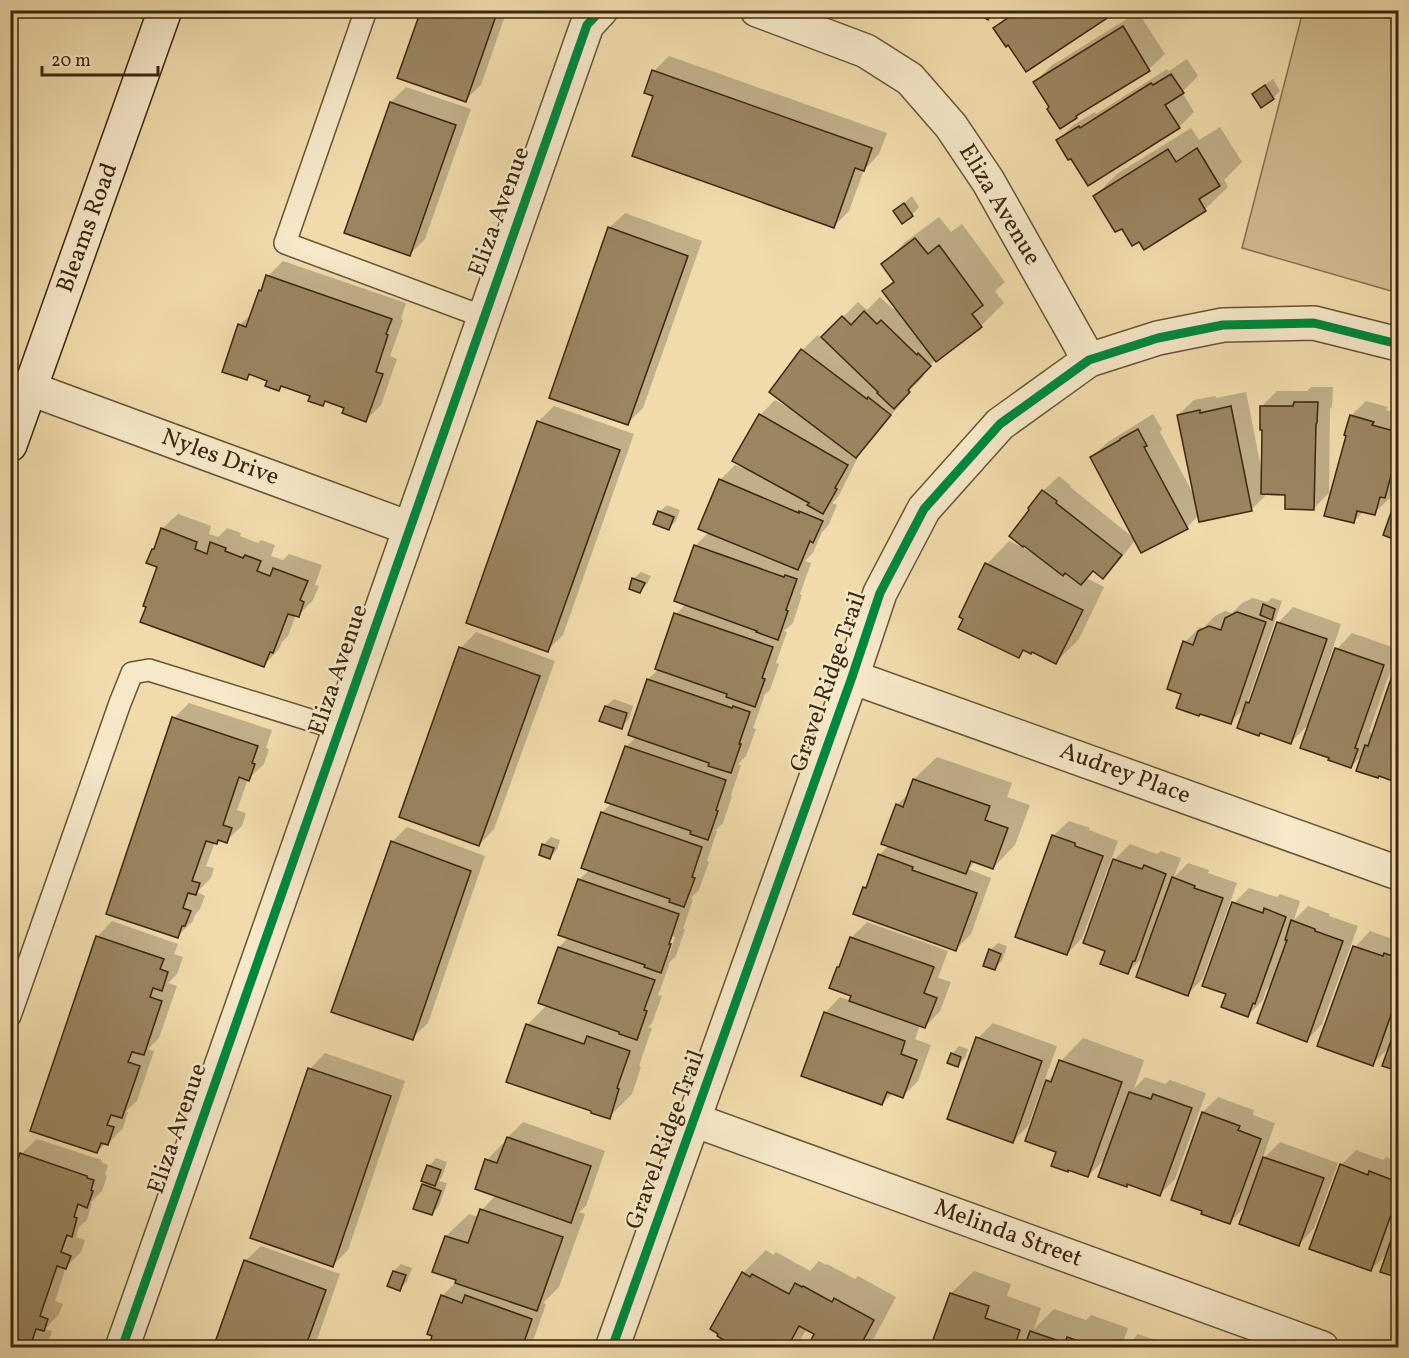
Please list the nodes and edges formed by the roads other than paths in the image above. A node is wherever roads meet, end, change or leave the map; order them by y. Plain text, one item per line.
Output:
1 (165, 10) edge
2 (366, 10) edge
3 (601, 10) edge
4 (757, 10) edge
5 (484, 317) junction
6 (1398, 344) edge
7 (1089, 360) junction
8 (31, 389) junction
9 (10, 445) edge
10 (409, 528) junction
11 (852, 677) junction
12 (339, 729) junction
13 (1398, 873) edge
14 (10, 1016) edge
15 (694, 1120) junction
16 (122, 1347) edge
17 (612, 1347) edge
18 (1322, 1347) edge

1 - 8 street, Bleams Road
2 - 5 lane
3 - 5 street, Eliza Avenue
4 - 7 street, Eliza Avenue
5 - 10 street, Eliza Avenue
6 - 7 street, Gravel Ridge Trail
7 - 11 street, Gravel Ridge Trail
8 - 9 street, Bleams Road
8 - 10 street, Nyles Drive
10 - 12 street, Eliza Avenue
11 - 13 street, Audrey Place
11 - 15 street, Gravel Ridge Trail
12 - 14 lane
12 - 16 street, Eliza Avenue
15 - 17 street, Gravel Ridge Trail
15 - 18 street, Melinda Street

